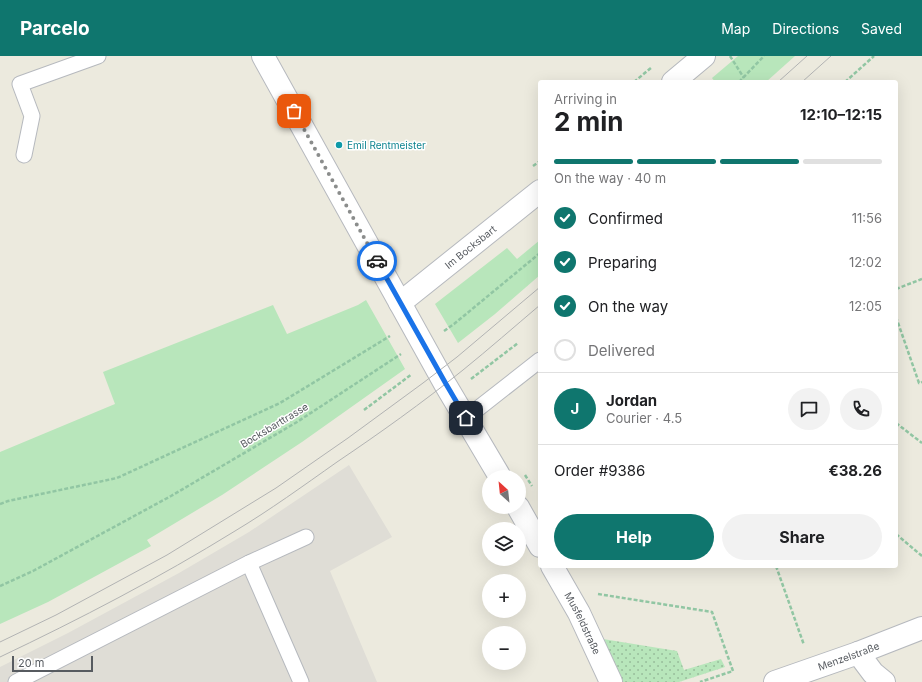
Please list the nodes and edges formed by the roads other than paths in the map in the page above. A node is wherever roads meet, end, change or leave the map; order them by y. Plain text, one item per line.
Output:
1 (98, 56) edge
2 (263, 56) edge
3 (704, 56) edge
4 (675, 80) edge
5 (24, 155) dead end
6 (538, 193) edge
7 (400, 303) junction
8 (538, 362) edge
9 (466, 418) junction
10 (496, 470) edge
11 (522, 514) edge
12 (306, 538) dead end
13 (538, 542) edge
14 (249, 564) junction
15 (553, 568) edge
16 (922, 628) edge
17 (858, 653) junction
18 (296, 680) edge
19 (16, 682) edge
20 (611, 682) edge
21 (775, 682) edge
22 (884, 682) edge

1 - 5 lane
2 - 7 street
3 - 4 street
6 - 7 street, Im Bocksbart
7 - 9 street
8 - 9 lane
9 - 10 street
11 - 13 street
12 - 14 lane
14 - 18 lane
14 - 19 lane
15 - 20 street, Musfeldstraße
16 - 17 street, Menzelstraße
17 - 21 street, Menzelstraße
17 - 22 street

